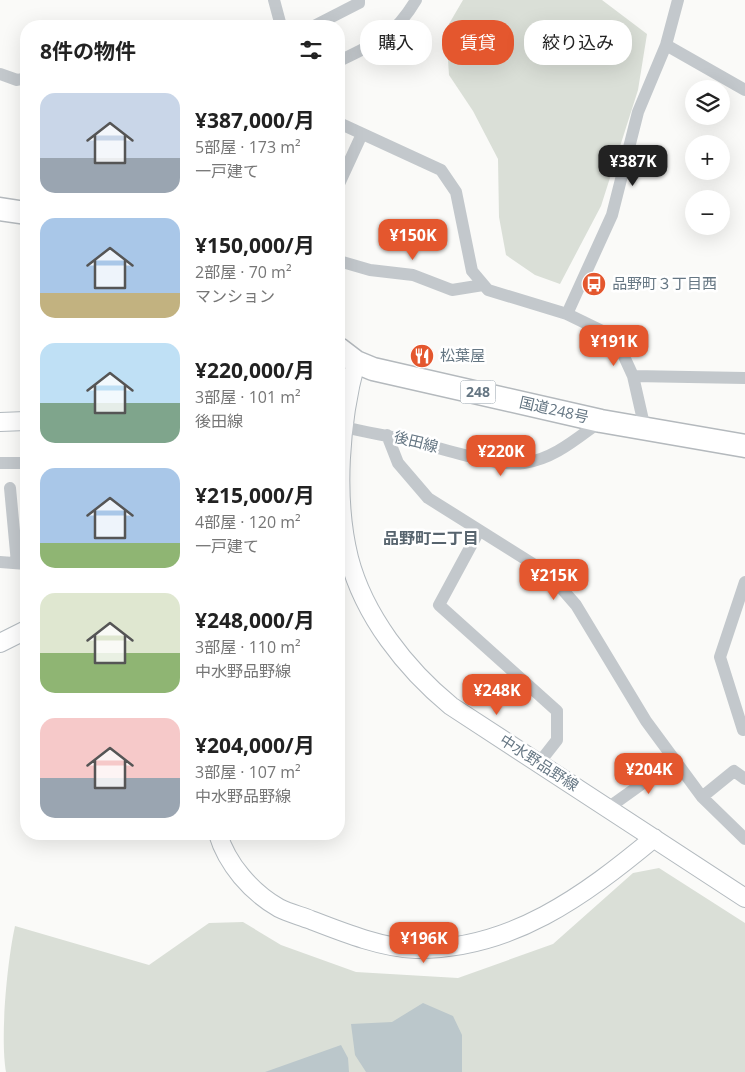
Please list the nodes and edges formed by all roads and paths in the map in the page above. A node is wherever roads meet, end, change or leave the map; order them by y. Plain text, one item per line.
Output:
1 (274, 0) edge
2 (359, 0) edge
3 (416, 0) edge
4 (678, 0) edge
5 (279, 20) edge
6 (326, 20) edge
7 (666, 45) junction
8 (345, 58) edge
9 (0, 74) edge
10 (20, 79) edge
11 (745, 90) edge
12 (345, 125) edge
13 (362, 134) junction
14 (345, 171) edge
15 (0, 209) edge
16 (20, 212) edge
17 (345, 263) edge
18 (484, 285) junction
19 (567, 314) junction
20 (347, 355) edge
21 (634, 376) junction
22 (745, 378) edge
23 (345, 407) edge
24 (20, 421) edge
25 (601, 421) junction
26 (0, 422) edge
27 (345, 428) edge
28 (645, 429) junction
29 (387, 435) junction
30 (745, 446) edge
31 (0, 463) edge
32 (20, 463) edge
33 (10, 488) dead end
34 (479, 531) junction
35 (345, 540) edge
36 (20, 551) edge
37 (0, 562) edge
38 (20, 564) edge
39 (745, 582) edge
40 (20, 633) edge
41 (0, 643) edge
42 (745, 730) edge
43 (674, 760) junction
44 (539, 763) junction
45 (745, 779) edge
46 (702, 797) junction
47 (608, 808) junction
48 (654, 838) junction
49 (745, 839) edge
50 (220, 840) edge
51 (745, 898) edge

1 - 5 street
2 - 6 street
3 - 8 street
4 - 7 street
7 - 11 street
7 - 19 street
9 - 10 street
12 - 13 street
13 - 14 street
13 - 18 street
15 - 16 highway
17 - 18 street
18 - 19 street
19 - 21 street
20 - 23 main road, 中水野品野線
20 - 25 highway, 国道248号 / 248
21 - 22 street
21 - 28 street
24 - 26 main road
25 - 28 highway, 国道248号 / 248
25 - 29 street, 後田線
27 - 29 street, 後田線
28 - 30 highway, 国道248号 / 248
29 - 34 street
31 - 32 street
33 - 36 street
34 - 43 street
34 - 44 street
35 - 44 main road, 中水野品野線
37 - 38 street
39 - 42 street
40 - 41 main road
43 - 46 street
43 - 47 street
44 - 47 main road, 中水野品野線
45 - 46 street
46 - 49 street
47 - 48 main road, 中水野品野線
48 - 50 main road
48 - 51 main road, 中水野品野線

